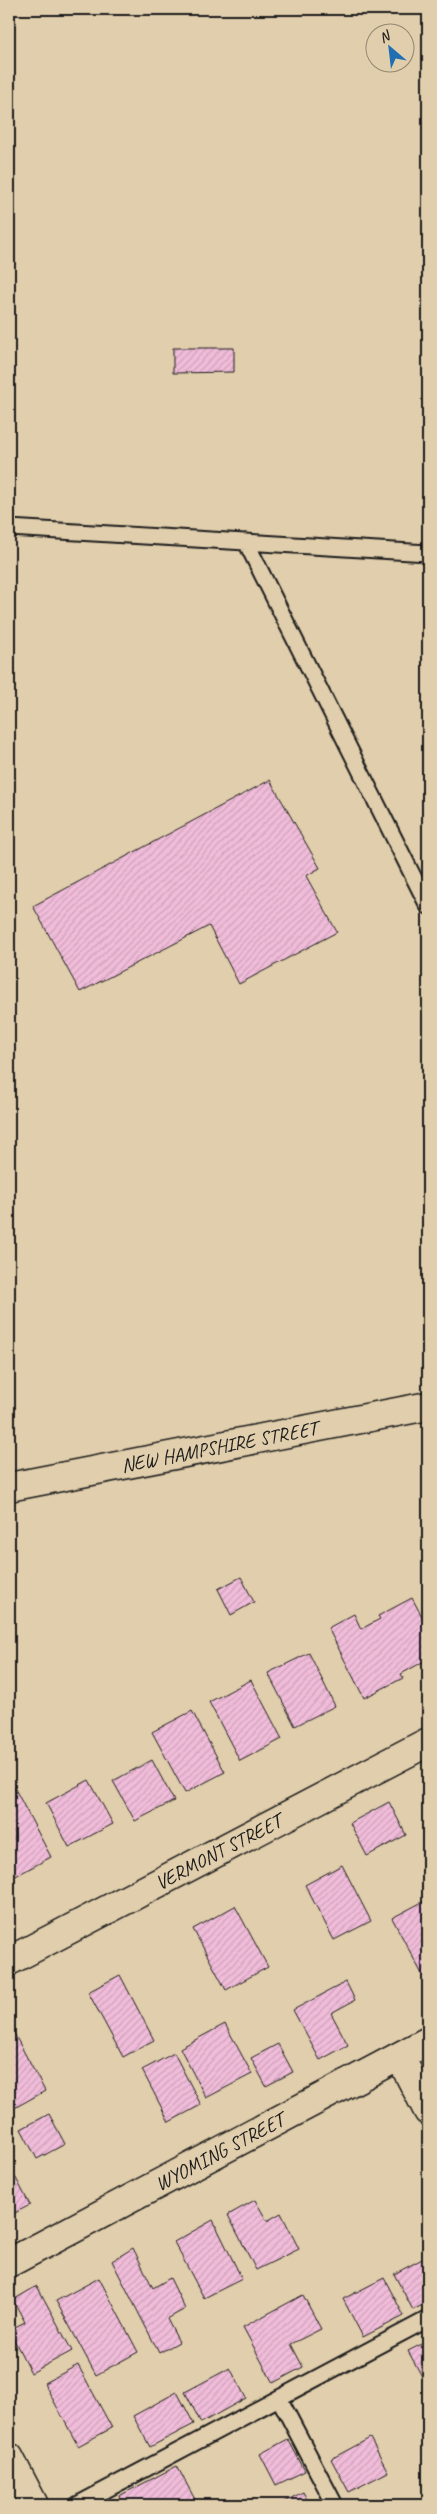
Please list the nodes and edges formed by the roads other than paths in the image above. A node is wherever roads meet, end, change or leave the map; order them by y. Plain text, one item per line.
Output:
1 (9, 528) edge
2 (246, 542) junction
3 (428, 553) edge
4 (428, 906) edge
5 (428, 1406) edge
6 (9, 1487) edge
7 (428, 1742) edge
8 (9, 1961) edge
9 (428, 2041) edge
10 (400, 2057) junction
11 (428, 2111) edge
12 (9, 2264) edge
13 (428, 2319) edge
14 (279, 2398) junction
15 (9, 2457) edge
16 (34, 2505) edge
17 (78, 2505) edge
18 (334, 2505) edge

1 - 2 lane
2 - 3 lane
2 - 4 lane
5 - 6 street, NEW HAMPSHIRE STREET
7 - 8 street, VERMONT STREET
9 - 10 street, WYOMING STREET
10 - 11 street
10 - 12 street, WYOMING STREET
13 - 14 lane
14 - 17 lane
14 - 18 lane
15 - 16 street

